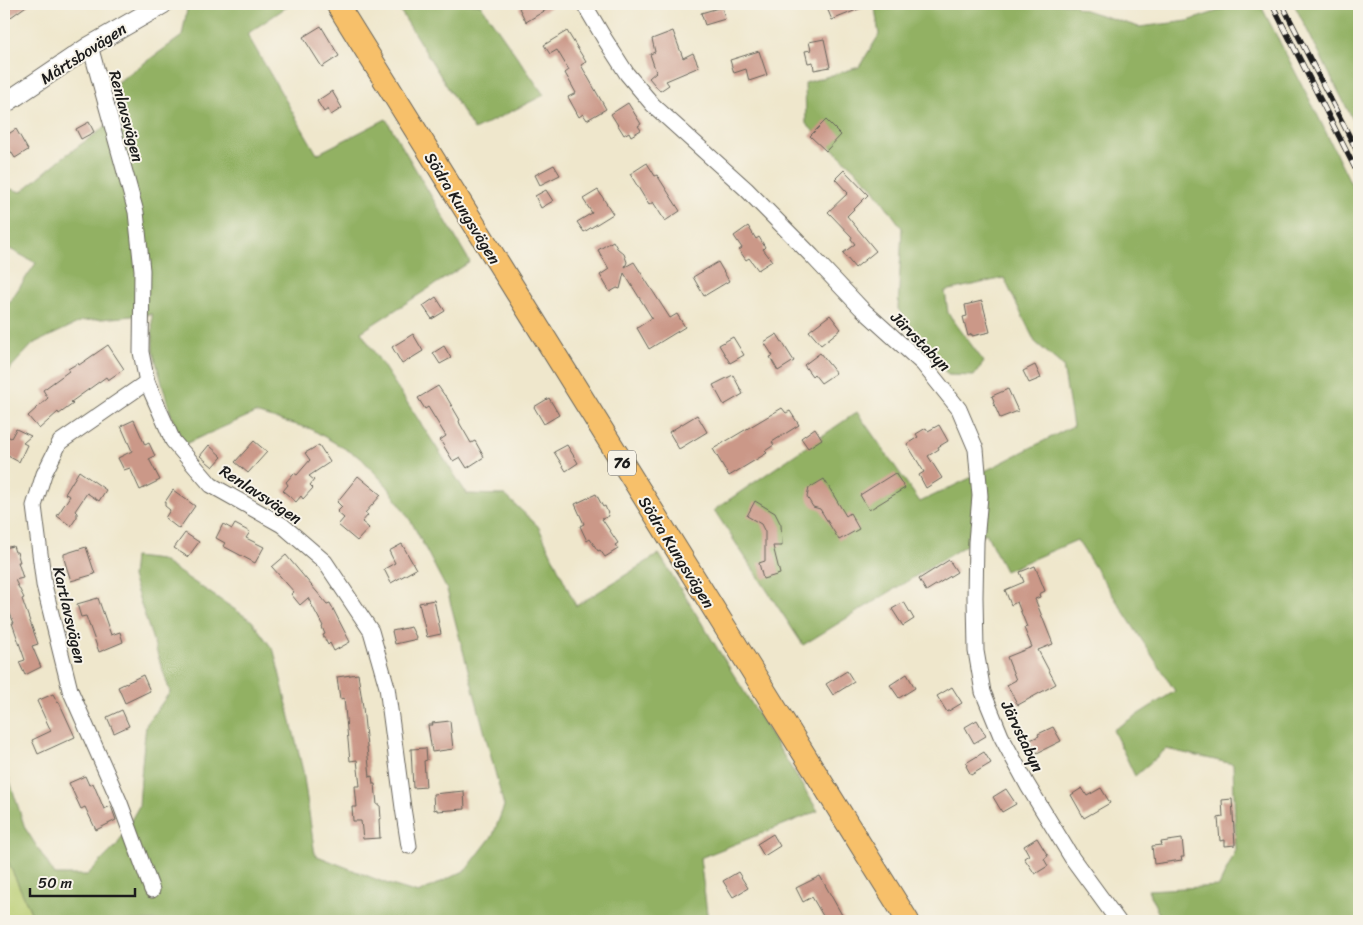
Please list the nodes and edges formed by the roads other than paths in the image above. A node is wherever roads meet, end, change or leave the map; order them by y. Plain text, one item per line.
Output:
1 (163, 4) edge
2 (337, 4) edge
3 (584, 4) edge
4 (90, 46) junction
5 (4, 104) edge
6 (147, 382) junction
7 (409, 846) dead end
8 (152, 890) dead end
9 (908, 921) edge
10 (1118, 921) edge

1 - 4 street, Mårtsbovägen
2 - 9 main road, Södra Kungsvägen / 76
3 - 10 street, Järvstabyn
4 - 5 street, Mårtsbovägen
4 - 6 street, Renlavsvägen
6 - 7 street, Renlavsvägen
6 - 8 street, Kartlavsvägen

